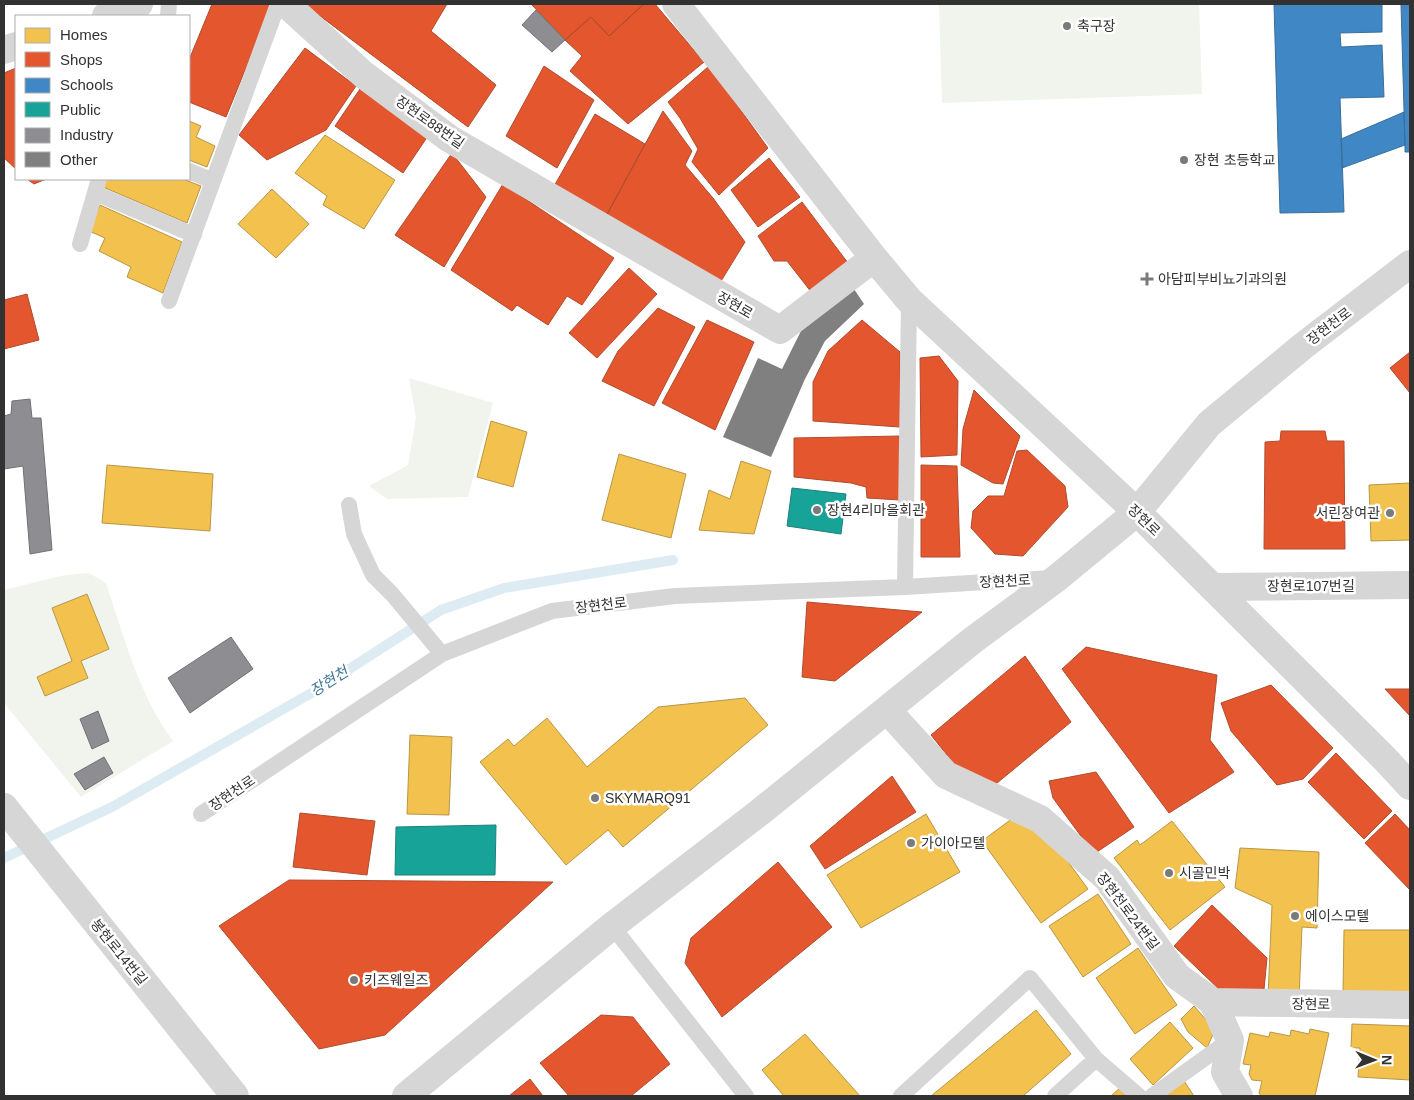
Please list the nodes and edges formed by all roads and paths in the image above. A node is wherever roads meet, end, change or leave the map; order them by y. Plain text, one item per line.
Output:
1 (139, 4) edge
2 (278, 4) edge
3 (286, 4) edge
4 (676, 4) edge
5 (109, 15) edge
6 (190, 171) edge
7 (214, 181) junction
8 (97, 186) edge
9 (589, 220) joint
10 (194, 235) junction
11 (80, 244) dead end
12 (874, 258) junction
13 (1410, 264) edge
14 (909, 300) junction
15 (169, 301) dead end
16 (349, 505) dead end
17 (1137, 512) junction
18 (1057, 578) junction
19 (1410, 585) edge
20 (905, 587) junction
21 (1212, 587) junction
22 (442, 654) junction
23 (888, 711) junction
24 (1410, 786) edge
25 (4, 807) edge
26 (201, 814) dead end
27 (612, 926) junction
28 (1212, 1002) junction
29 (1410, 1005) edge
30 (1230, 1040) junction
31 (1096, 1059) junction
32 (235, 1096) edge
33 (406, 1096) edge
34 (746, 1096) edge
35 (900, 1096) edge
36 (1055, 1096) edge
37 (1139, 1096) edge
38 (1152, 1096) edge
39 (1239, 1096) edge

1 - 5 street
2 - 7 lane
3 - 9 street, 장현로88번길
4 - 12 street, 장현로
6 - 7 lane
7 - 10 lane
8 - 10 lane
8 - 11 lane
9 - 12 street, 장현로
10 - 15 lane
12 - 14 street, 장현로
13 - 17 street, 장현천로
14 - 17 street, 장현로
14 - 20 lane
16 - 22 lane
17 - 18 street, 장현천로
17 - 21 street, 장현로
18 - 20 lane, 장현천로
18 - 23 street, 장현천로
19 - 21 street, 장현로107번길
20 - 22 lane, 장현천로
21 - 24 street, 장현로
22 - 26 lane, 장현천로
23 - 27 street, 장현천로
23 - 28 street, 장현천로24번길
25 - 32 street, 봉현로14번길
27 - 33 street, 장현천로
27 - 34 lane
28 - 29 street, 장현로
28 - 30 street, 장현천로24번길
30 - 38 lane
30 - 39 street
31 - 35 lane
31 - 36 lane
31 - 37 lane

